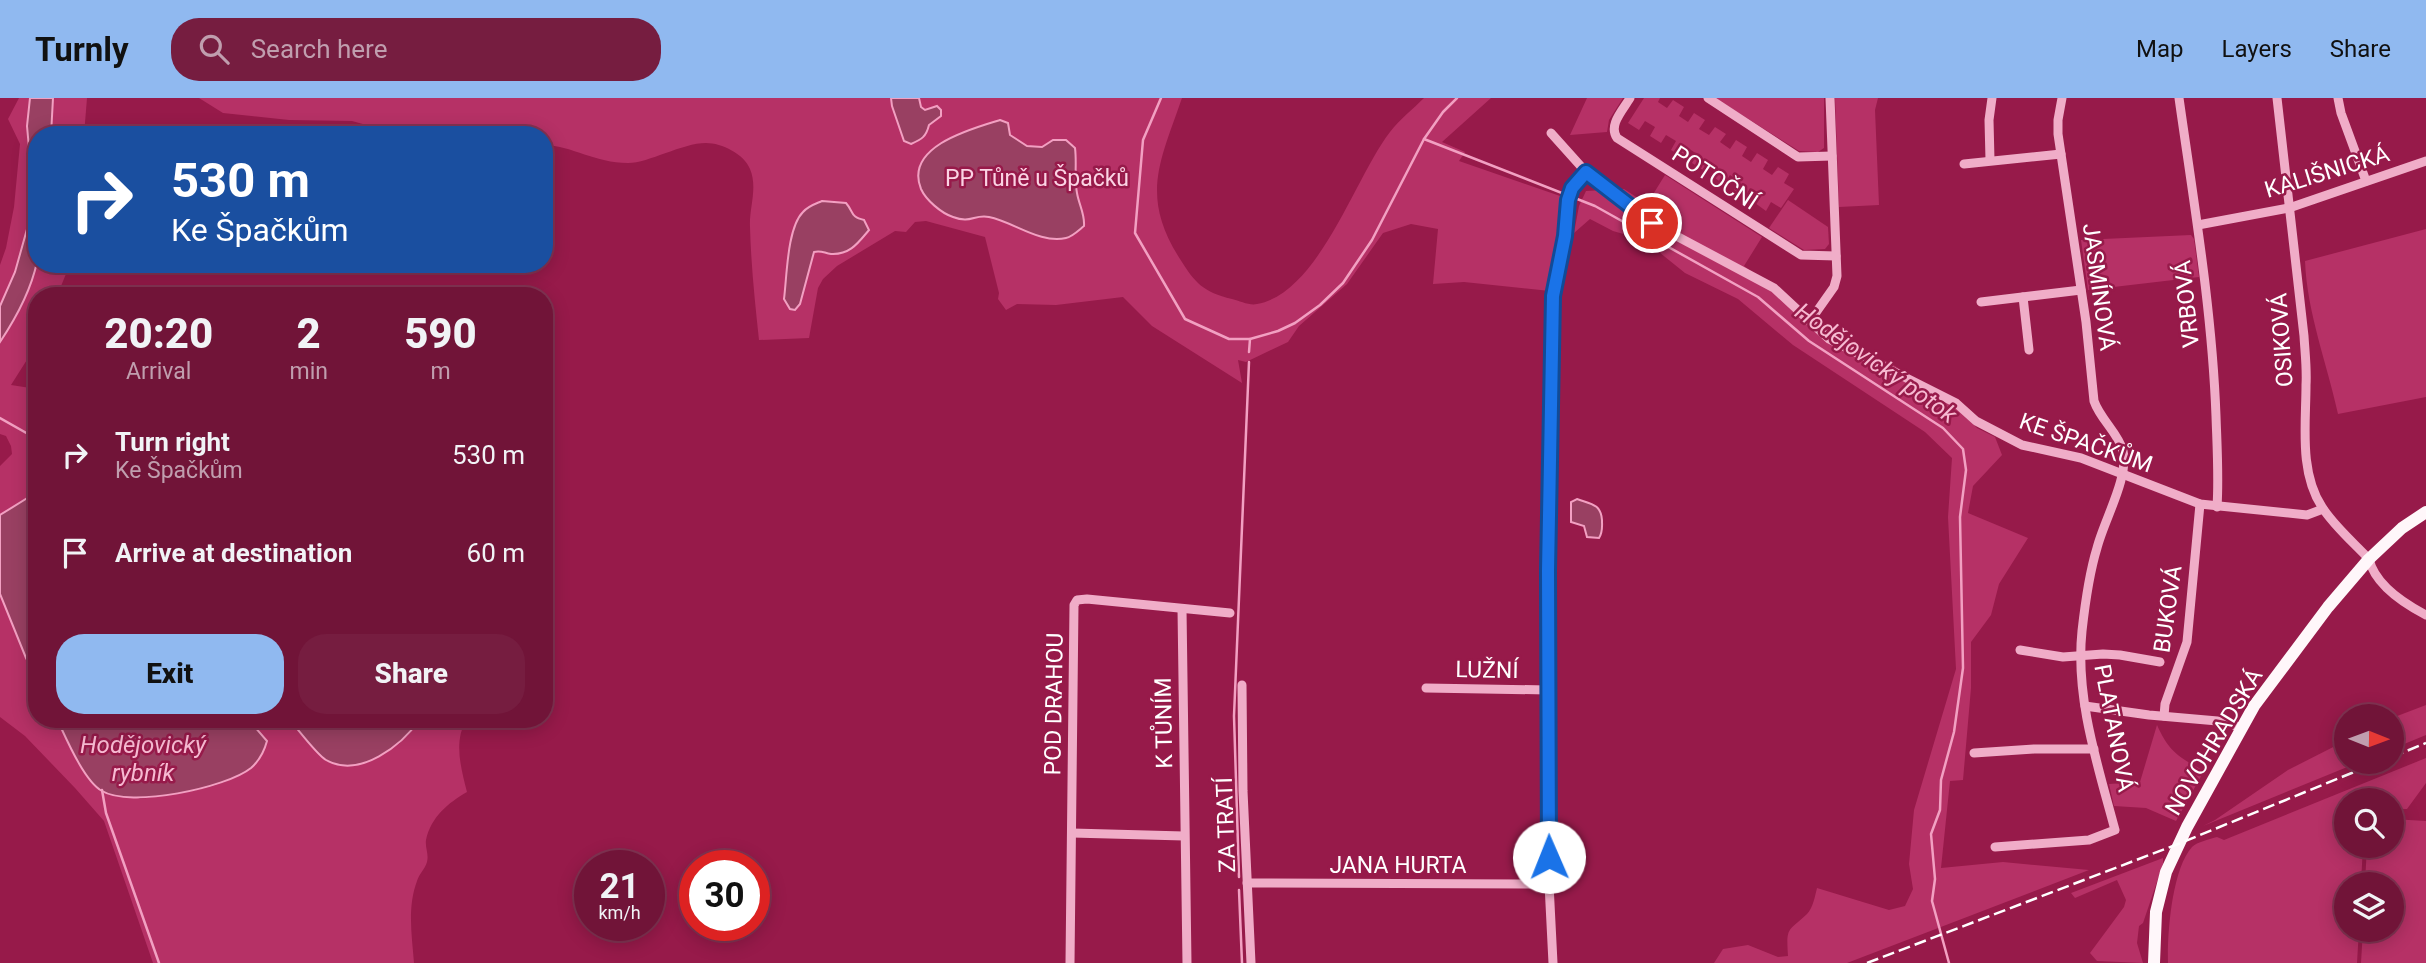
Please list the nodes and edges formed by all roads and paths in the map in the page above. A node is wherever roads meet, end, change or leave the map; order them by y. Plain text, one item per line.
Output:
1 (1630, 98) edge
2 (1708, 98) edge
3 (1830, 98) edge
4 (1992, 98) edge
5 (2062, 98) edge
6 (2179, 98) edge
7 (2277, 98) edge
8 (2338, 98) edge
9 (1551, 132) dead end
10 (2061, 154) junction
11 (1832, 156) junction
12 (1990, 160) junction
13 (2426, 161) edge
14 (1964, 164) dead end
15 (1586, 172) junction
16 (2367, 181) junction
17 (2288, 208) junction
18 (2198, 225) junction
19 (1836, 256) junction
20 (2081, 290) junction
21 (2023, 297) junction
22 (1981, 302) dead end
23 (1810, 321) junction
24 (2029, 350) dead end
25 (2122, 474) junction
26 (2200, 504) junction
27 (2217, 507) junction
28 (2323, 509) junction
29 (2426, 512) edge
30 (2369, 559) junction
31 (1182, 609) junction
32 (1230, 613) dead end
33 (2426, 615) edge
34 (2026, 648) dead end
35 (2081, 657) junction
36 (2160, 662) dead end
37 (1242, 685) dead end
38 (1426, 688) dead end
39 (1548, 690) junction
40 (2085, 706) junction
41 (2164, 716) junction
42 (2241, 729) junction
43 (2094, 748) junction
44 (1974, 753) dead end
45 (1072, 833) junction
46 (1184, 836) junction
47 (1995, 847) dead end
48 (1247, 883) junction
49 (1549, 884) junction
50 (1070, 963) edge
51 (1187, 963) edge
52 (1251, 963) edge
53 (1553, 963) edge
54 (2154, 963) edge

1 - 19 street, POTOČNÍ
2 - 11 street
3 - 11 street
4 - 12 street
5 - 10 street, JASMÍNOVÁ
6 - 18 street, VRBOVÁ
7 - 17 street, OSIKOVÁ
8 - 16 street
9 - 15 street, KE ŠPAČKŮM
10 - 12 street
10 - 20 street, JASMÍNOVÁ
11 - 19 street
12 - 14 street
13 - 16 street, KALIŠNICKÁ
15 - 23 street, KE ŠPAČKŮM
15 - 39 street
16 - 17 street, KALIŠNICKÁ
17 - 18 street, KALIŠNICKÁ
17 - 28 street, OSIKOVÁ
18 - 27 street, VRBOVÁ
19 - 23 street
20 - 21 street
20 - 25 street, JASMÍNOVÁ
21 - 22 street
21 - 24 street
23 - 25 street, KE ŠPAČKŮM
25 - 26 street, KE ŠPAČKŮM
25 - 35 street, PLATANOVÁ
26 - 27 street, KE ŠPAČKŮM
26 - 41 street, BUKOVÁ
27 - 28 street, KE ŠPAČKŮM
28 - 30 street, OSIKOVÁ
29 - 30 main road, NOVOHRADSKÁ
30 - 33 street, OSIKOVÁ
30 - 42 main road, NOVOHRADSKÁ
31 - 32 street, POD DRAHOU
31 - 45 street, POD DRAHOU
31 - 46 street, K TŮNÍM
34 - 35 street
35 - 36 street
35 - 40 street, PLATANOVÁ
37 - 48 street, ZA TRATÍ
38 - 39 street, LUŽNÍ
39 - 49 street
40 - 41 street
40 - 43 street, PLATANOVÁ
41 - 42 street
42 - 54 main road, NOVOHRADSKÁ
43 - 44 street
43 - 47 street, PLATANOVÁ
45 - 46 street
45 - 50 street, POD DRAHOU
46 - 51 street, K TŮNÍM
48 - 49 street, JANA HURTA
48 - 52 street, ZA TRATÍ
49 - 53 street

